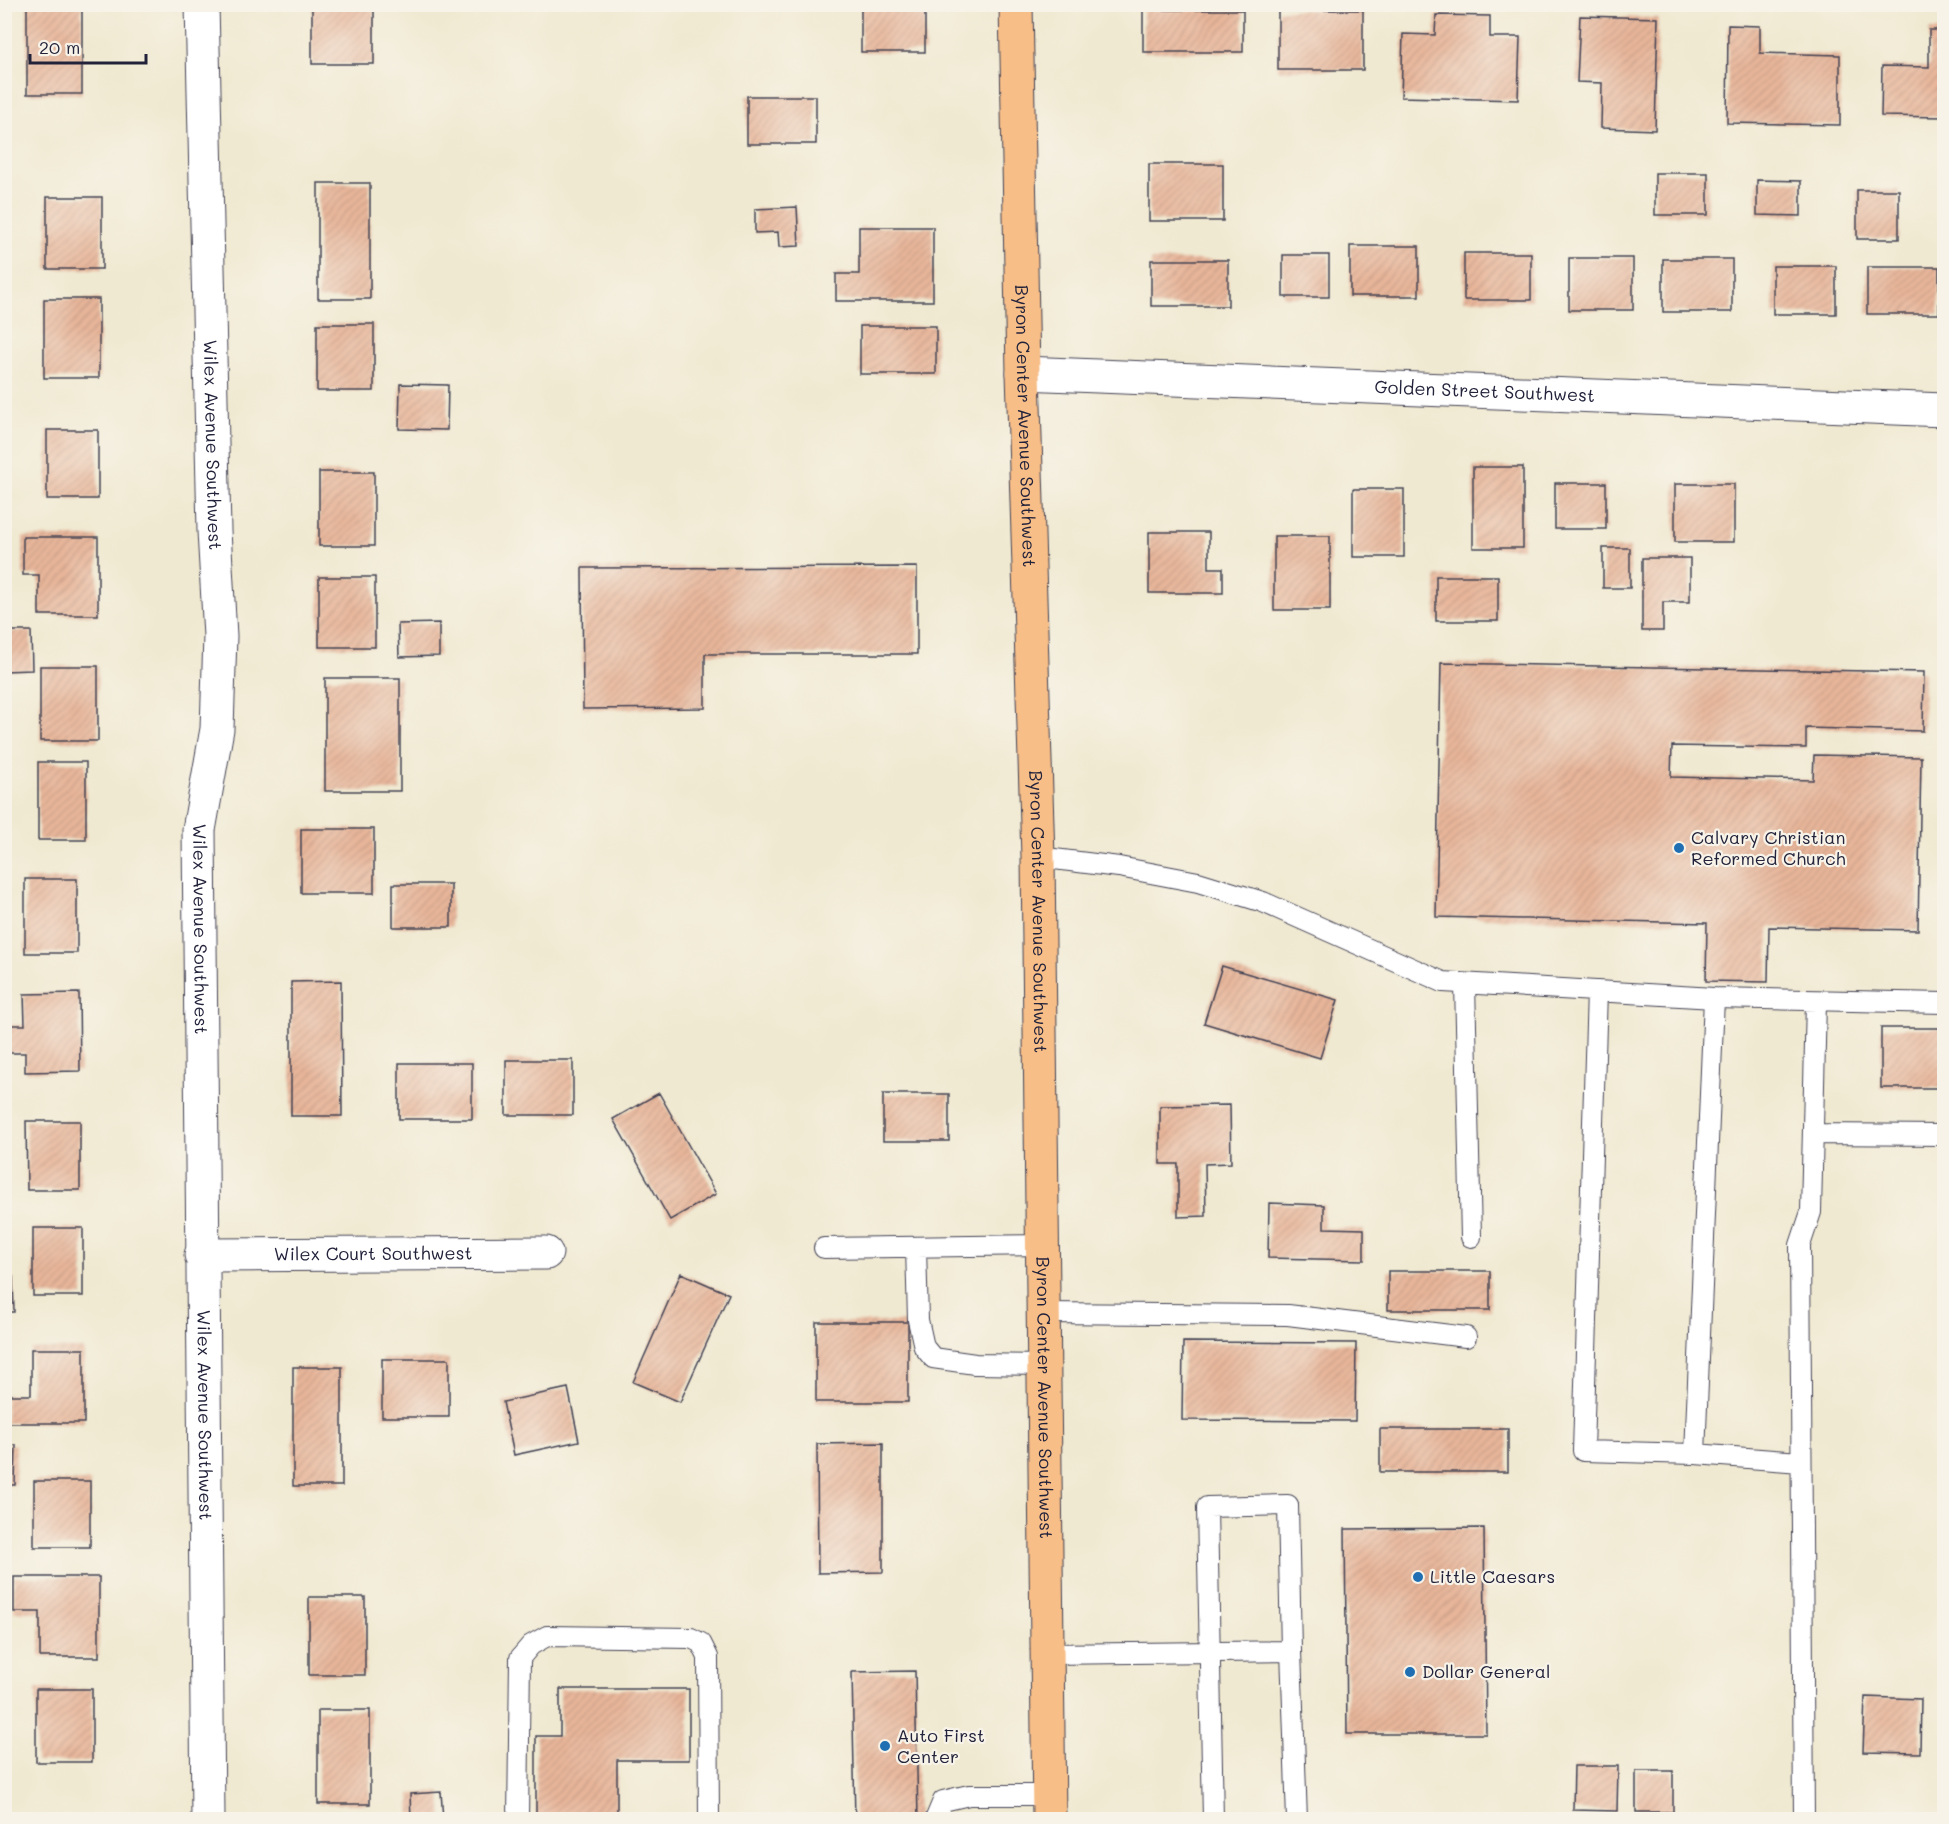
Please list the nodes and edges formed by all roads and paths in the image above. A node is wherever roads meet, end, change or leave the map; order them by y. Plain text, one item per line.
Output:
1 (202, 4) edge
2 (1016, 4) edge
3 (1023, 373) junction
4 (1944, 411) edge
5 (1038, 857) junction
6 (1465, 984) junction
7 (1597, 991) junction
8 (1714, 998) junction
9 (1816, 1001) junction
10 (1944, 1003) edge
11 (1815, 1134) junction
12 (1944, 1135) edge
13 (1471, 1237) dead end
14 (1042, 1245) junction
15 (916, 1247) junction
16 (824, 1248) dead end
17 (546, 1253) dead end
18 (201, 1255) junction
19 (1043, 1313) junction
20 (1466, 1337) dead end
21 (1044, 1365) junction
22 (1695, 1454) junction
23 (1800, 1462) junction
24 (1291, 1651) junction
25 (1211, 1652) junction
26 (1047, 1654) junction
27 (1048, 1807) edge
28 (208, 1820) edge
29 (518, 1820) edge
30 (709, 1820) edge
31 (935, 1820) edge
32 (1213, 1820) edge
33 (1297, 1820) edge
34 (1804, 1820) edge

1 - 18 street, Wilex Avenue Southwest
2 - 3 main road, Byron Center Avenue Southwest
3 - 4 street, Golden Street Southwest
3 - 5 main road, Byron Center Avenue Southwest
5 - 6 lane
5 - 14 main road, Byron Center Avenue Southwest
6 - 7 lane
6 - 13 lane
7 - 8 lane
7 - 22 lane
8 - 9 lane
8 - 22 lane
9 - 10 lane
9 - 11 lane
11 - 12 lane
11 - 23 lane
14 - 15 lane
14 - 19 main road, Byron Center Avenue Southwest
15 - 16 lane
15 - 21 lane
17 - 18 street, Wilex Court Southwest
18 - 28 street, Wilex Avenue Southwest
19 - 20 lane
19 - 21 main road, Byron Center Avenue Southwest
21 - 26 main road, Byron Center Avenue Southwest
22 - 23 lane
23 - 34 lane
24 - 25 lane
24 - 25 lane
24 - 33 lane
25 - 26 lane
25 - 32 lane
26 - 27 main road, Byron Center Avenue Southwest
27 - 31 lane
29 - 30 lane

